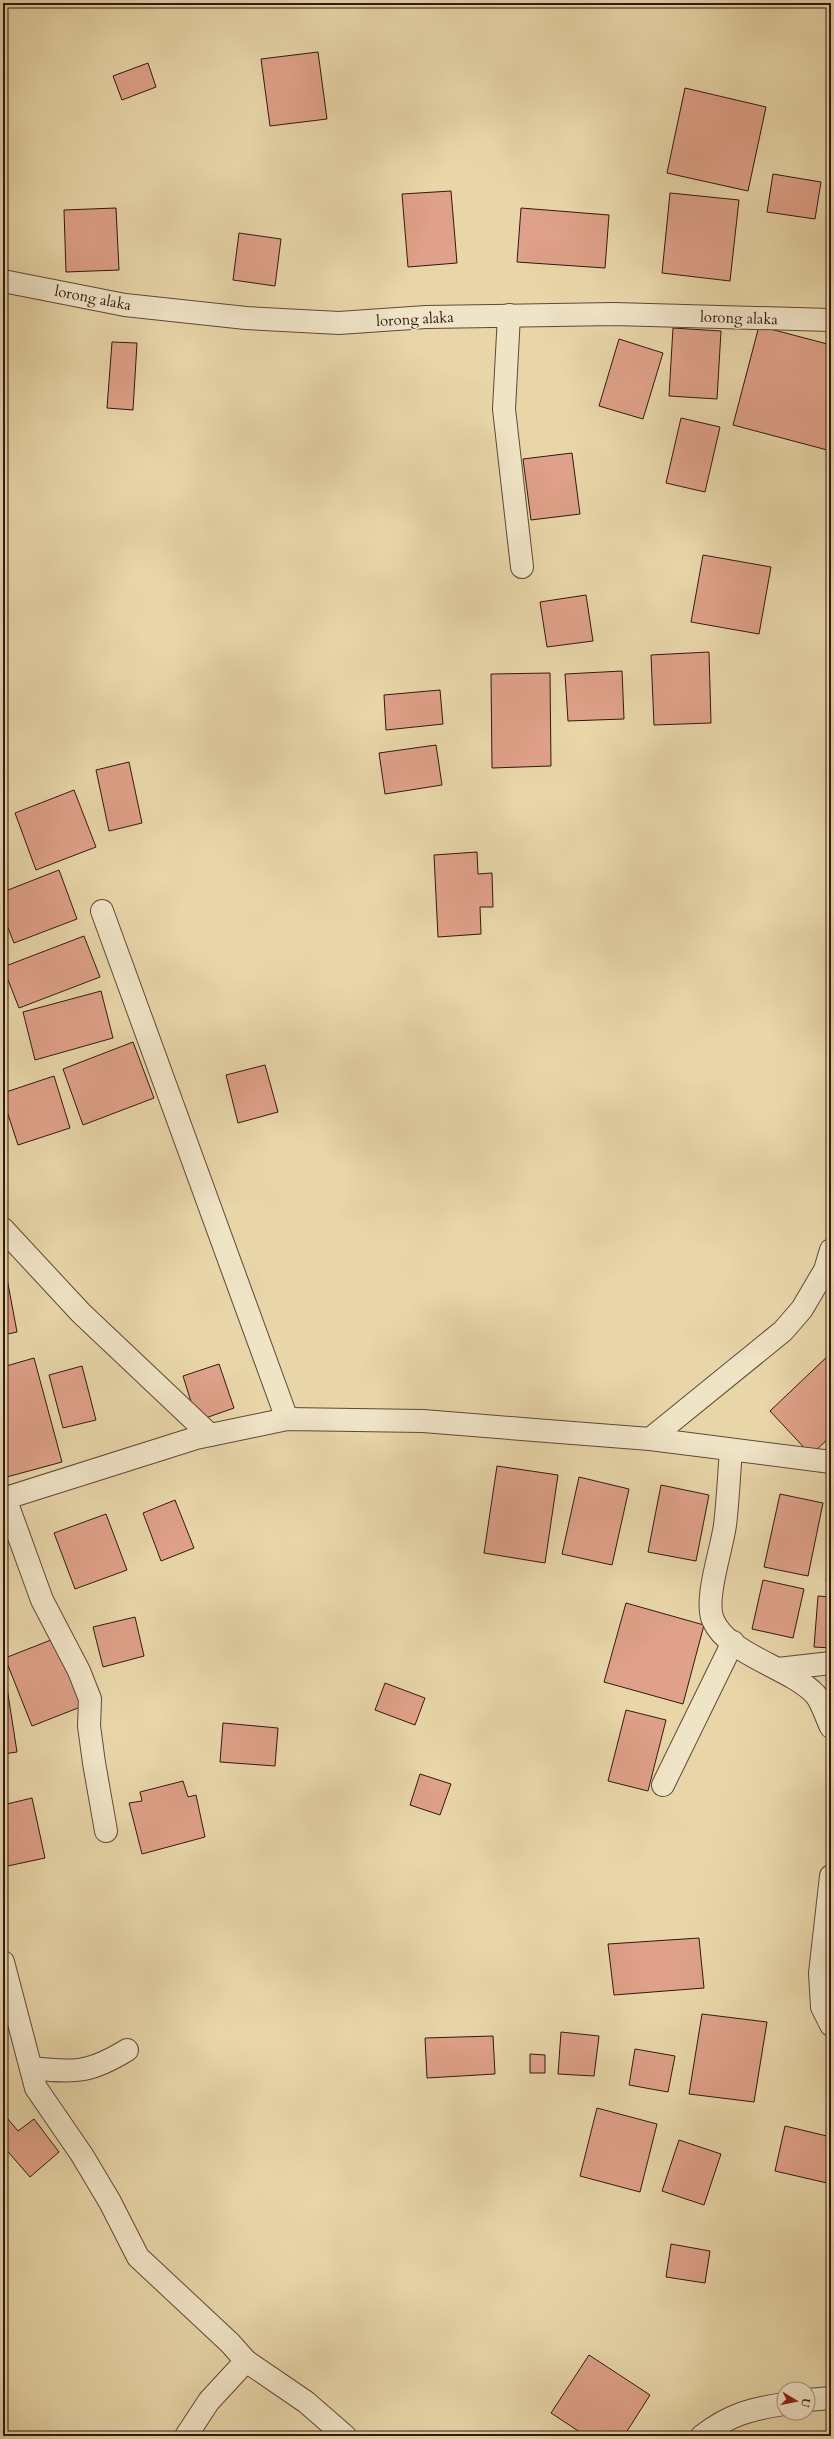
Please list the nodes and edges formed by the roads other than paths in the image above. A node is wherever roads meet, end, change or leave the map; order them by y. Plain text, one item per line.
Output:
1 (3, 281) edge
2 (509, 315) junction
3 (831, 320) edge
4 (522, 568) dead end
5 (102, 911) dead end
6 (3, 1229) edge
7 (831, 1250) edge
8 (287, 1419) junction
9 (210, 1435) junction
10 (650, 1439) junction
11 (731, 1450) junction
12 (831, 1462) edge
13 (4, 1498) edge
14 (733, 1642) junction
15 (831, 1663) edge
16 (778, 1669) junction
17 (831, 1726) edge
18 (663, 1785) dead end
19 (106, 1831) dead end
20 (831, 1876) edge
21 (3, 1962) edge
22 (831, 2025) edge
23 (127, 2050) dead end
24 (31, 2068) junction
25 (246, 2361) junction
26 (831, 2398) edge
27 (816, 2399) edge
28 (776, 2405) edge
29 (186, 2436) edge
30 (345, 2436) edge
31 (702, 2436) edge

1 - 2 street, lorong alaka
2 - 3 street, lorong alaka
2 - 4 street
5 - 8 street
6 - 9 street
7 - 10 street
8 - 9 street
8 - 10 street
9 - 13 street
10 - 11 street
11 - 12 street
11 - 14 street
13 - 19 street
14 - 16 street
14 - 18 street
15 - 16 street
16 - 17 street
20 - 22 street
21 - 24 street
23 - 24 street
24 - 25 street
25 - 29 street
25 - 30 street
26 - 27 street
28 - 31 street

